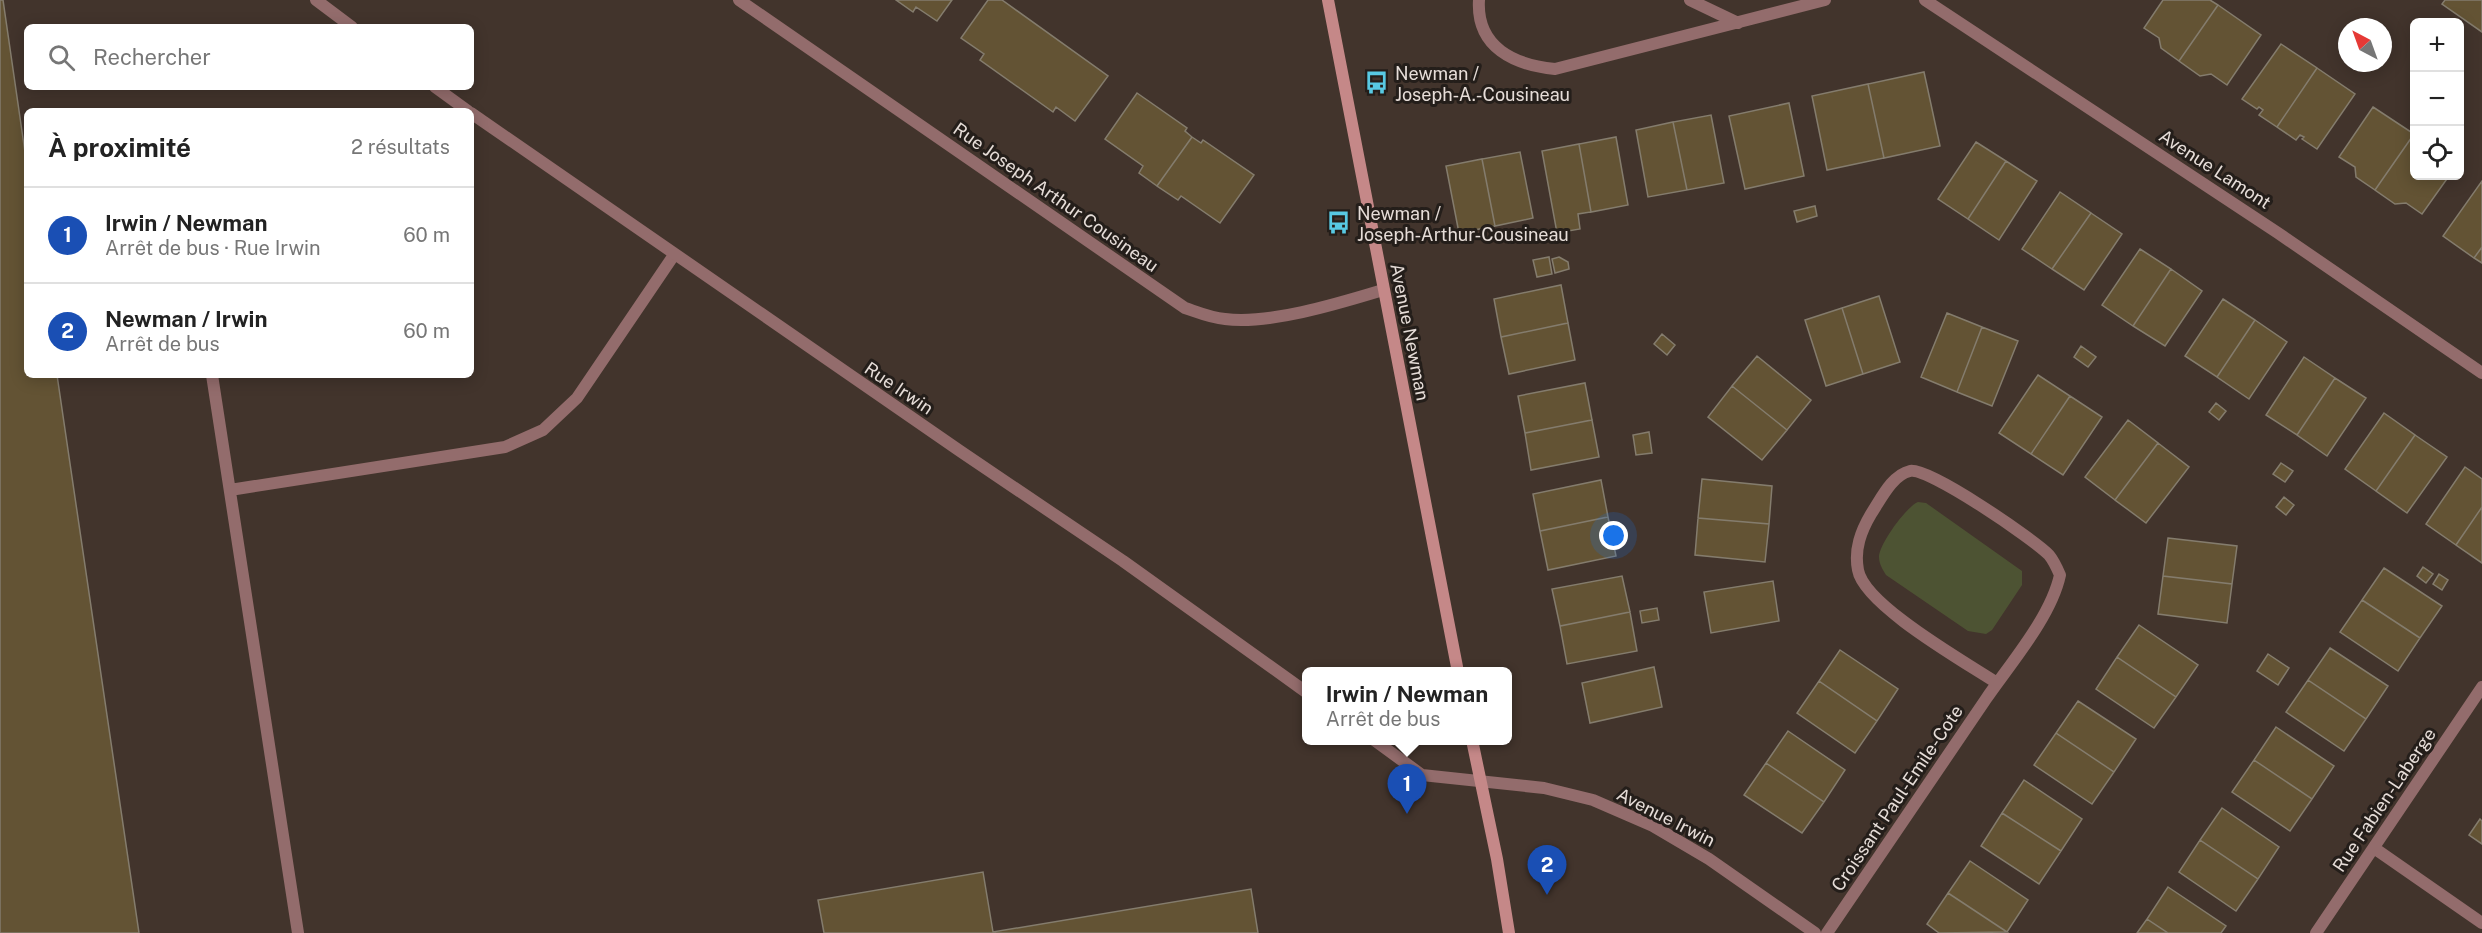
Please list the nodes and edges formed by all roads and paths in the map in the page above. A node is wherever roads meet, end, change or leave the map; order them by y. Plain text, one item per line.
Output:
1 (316, 0) edge
2 (739, 0) edge
3 (1328, 0) edge
4 (1479, 0) edge
5 (1690, 0) edge
6 (1825, 0) edge
7 (1925, 0) edge
8 (1738, 23) junction
9 (348, 24) edge
10 (439, 90) edge
11 (464, 108) edge
12 (474, 115) edge
13 (674, 255) junction
14 (1383, 290) junction
15 (2482, 373) edge
16 (212, 378) edge
17 (230, 489) junction
18 (1457, 667) edge
19 (1997, 683) junction
20 (2482, 687) edge
21 (1302, 689) edge
22 (1380, 745) edge
23 (1473, 745) edge
24 (1481, 782) junction
25 (2374, 848) junction
26 (2482, 923) edge
27 (298, 933) edge
28 (1509, 933) edge
29 (1815, 933) edge
30 (1827, 933) edge
31 (2316, 933) edge

1 - 9 street
2 - 14 street, Rue Joseph Arthur Cousineau
3 - 14 street, Avenue Newman
4 - 8 street
5 - 8 street
6 - 8 street
7 - 15 street, Avenue Lamont
10 - 11 street, Rue Irwin
12 - 13 street, Rue Irwin
13 - 17 street
13 - 21 street, Rue Irwin
14 - 18 street, Avenue Newman
16 - 17 street
17 - 27 street
19 - 19 street, Croissant Paul-Emile-Cote
19 - 30 street, Croissant Paul-Emile-Cote
20 - 25 street, Rue Fabien-Laberge
22 - 24 street
23 - 24 street
24 - 28 street
24 - 29 street, Avenue Irwin
25 - 26 street
25 - 31 street, Rue Fabien-Laberge

